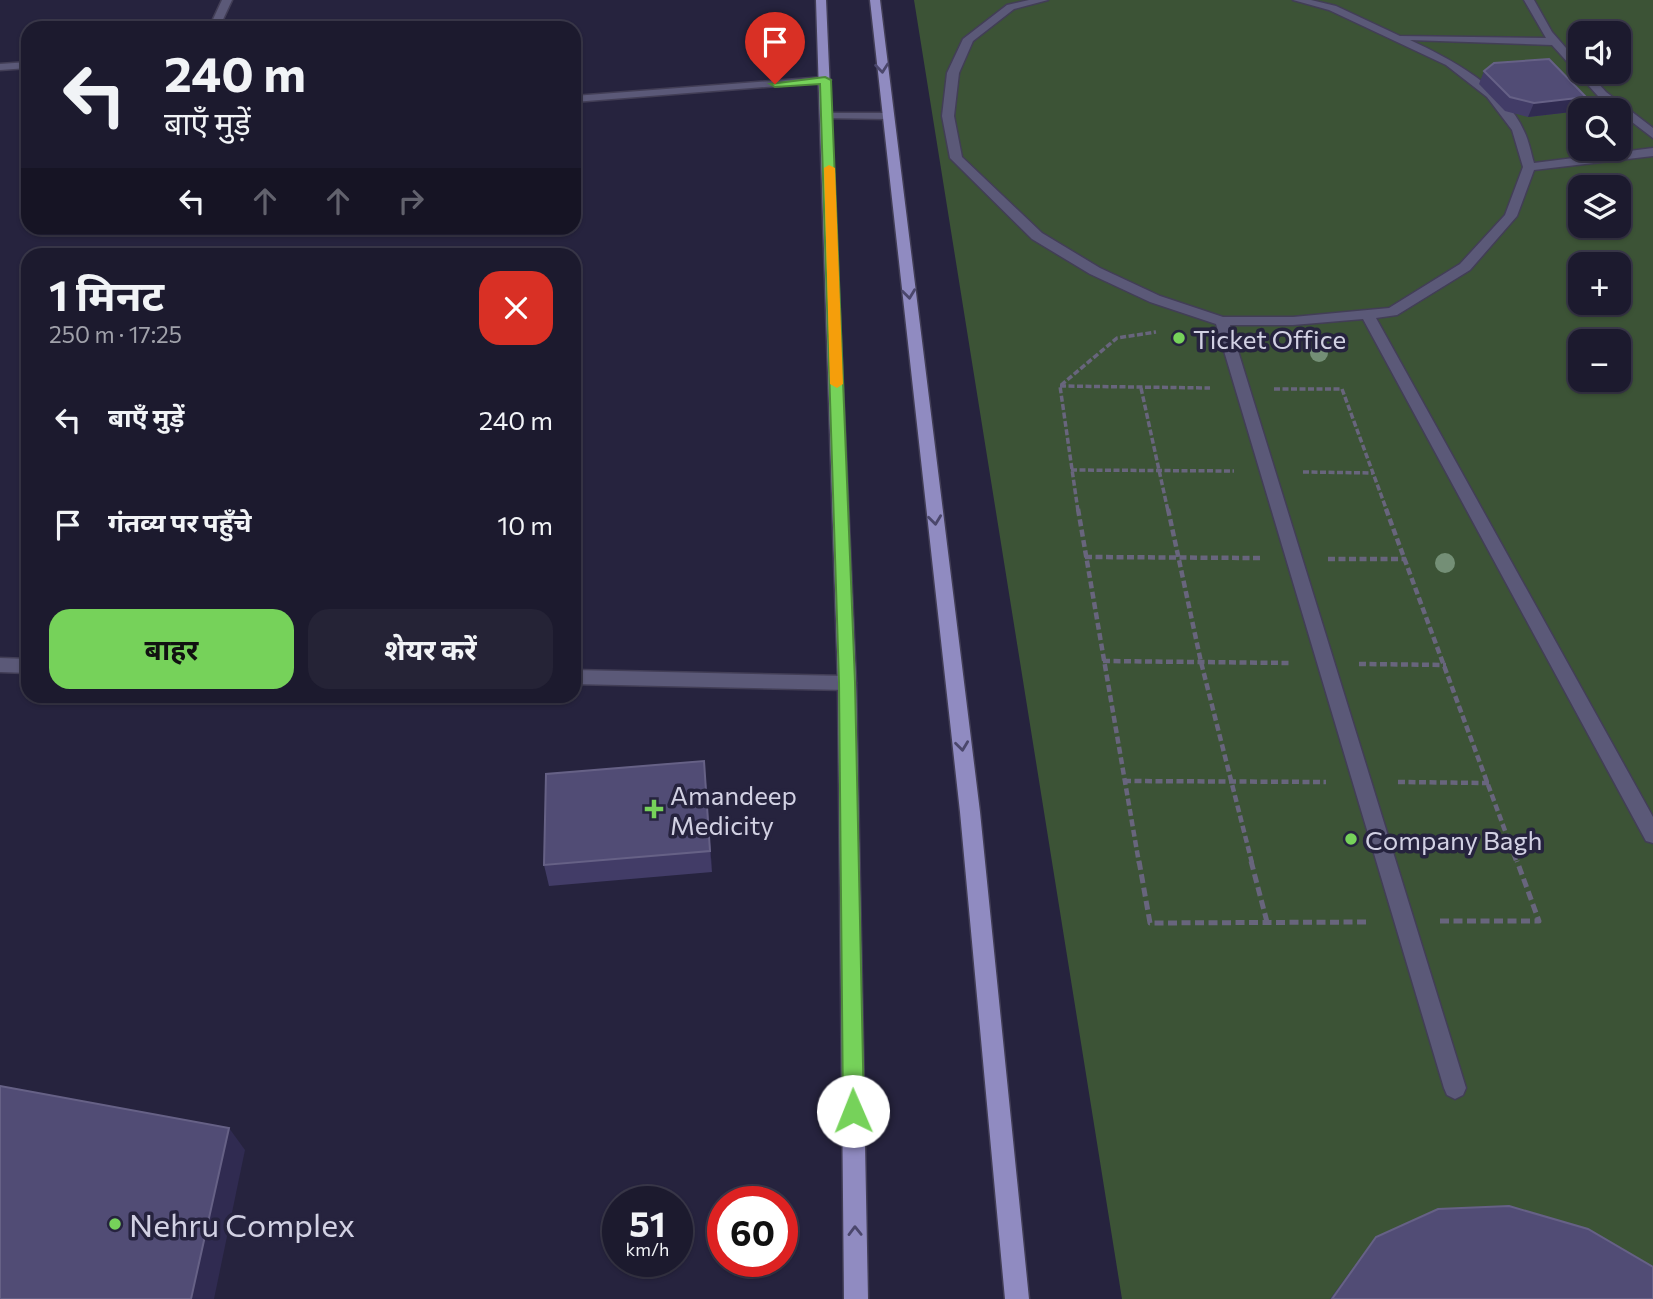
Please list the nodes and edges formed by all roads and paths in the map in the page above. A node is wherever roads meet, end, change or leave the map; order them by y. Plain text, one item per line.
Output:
1 (227, 0) edge
2 (821, 0) edge
3 (874, 0) edge
4 (1043, 0) edge
5 (1298, 0) edge
6 (1528, 0) edge
7 (217, 21) edge
8 (1399, 37) junction
9 (1555, 42) junction
10 (1568, 56) edge
11 (21, 66) edge
12 (0, 67) edge
13 (825, 80) junction
14 (1593, 84) edge
15 (581, 98) edge
16 (827, 116) junction
17 (887, 116) junction
18 (1653, 134) edge
19 (1653, 152) edge
20 (1529, 167) junction
21 (1367, 314) junction
22 (1222, 321) junction
23 (1060, 386) junction
24 (1141, 387) junction
25 (1241, 388) junction
26 (1071, 470) junction
27 (1159, 471) junction
28 (1267, 472) junction
29 (1373, 473) junction
30 (1085, 557) junction
31 (1178, 558) junction
32 (1293, 558) junction
33 (1406, 559) junction
34 (1103, 661) junction
35 (1201, 662) junction
36 (1326, 663) junction
37 (0, 665) edge
38 (1446, 665) junction
39 (21, 666) edge
40 (581, 677) edge
41 (847, 682) junction
42 (1124, 781) junction
43 (1231, 782) junction
44 (1362, 782) junction
45 (1489, 783) junction
46 (1653, 835) edge
47 (1405, 921) junction
48 (1267, 922) junction
49 (1455, 1088) dead end
50 (856, 1299) edge
51 (1017, 1299) edge

1 - 7 street
2 - 13 main road
3 -> 17 main road
4 - 22 street
5 - 8 street
6 - 9 street
8 - 9 street
8 - 20 street
9 - 10 street
11 - 12 street
13 - 15 street
13 - 16 main road
14 - 18 street
16 - 17 street
16 - 41 main road
17 -> 51 main road
19 - 20 street
20 - 21 street
21 - 22 street
21 - 46 street
22 - 23 path
22 - 25 street
23 - 24 path
23 - 26 path
24 - 25 path
24 - 27 path
25 - 28 street
25 - 29 path
26 - 27 path
26 - 30 path
27 - 28 path
27 - 31 path
28 - 29 path
28 - 32 street
29 - 33 path
30 - 31 path
30 - 34 path
31 - 32 path
31 - 35 path
32 - 33 path
32 - 36 street
33 - 38 path
34 - 35 path
34 - 42 path
35 - 36 path
35 - 43 path
36 - 38 path
36 - 44 street
37 - 39 street
38 - 45 path
40 - 41 street
50 -> 41 main road
42 - 43 path
42 - 48 path
43 - 44 path
43 - 48 path
44 - 45 path
44 - 47 street
45 - 47 path
47 - 48 path
47 - 49 street

